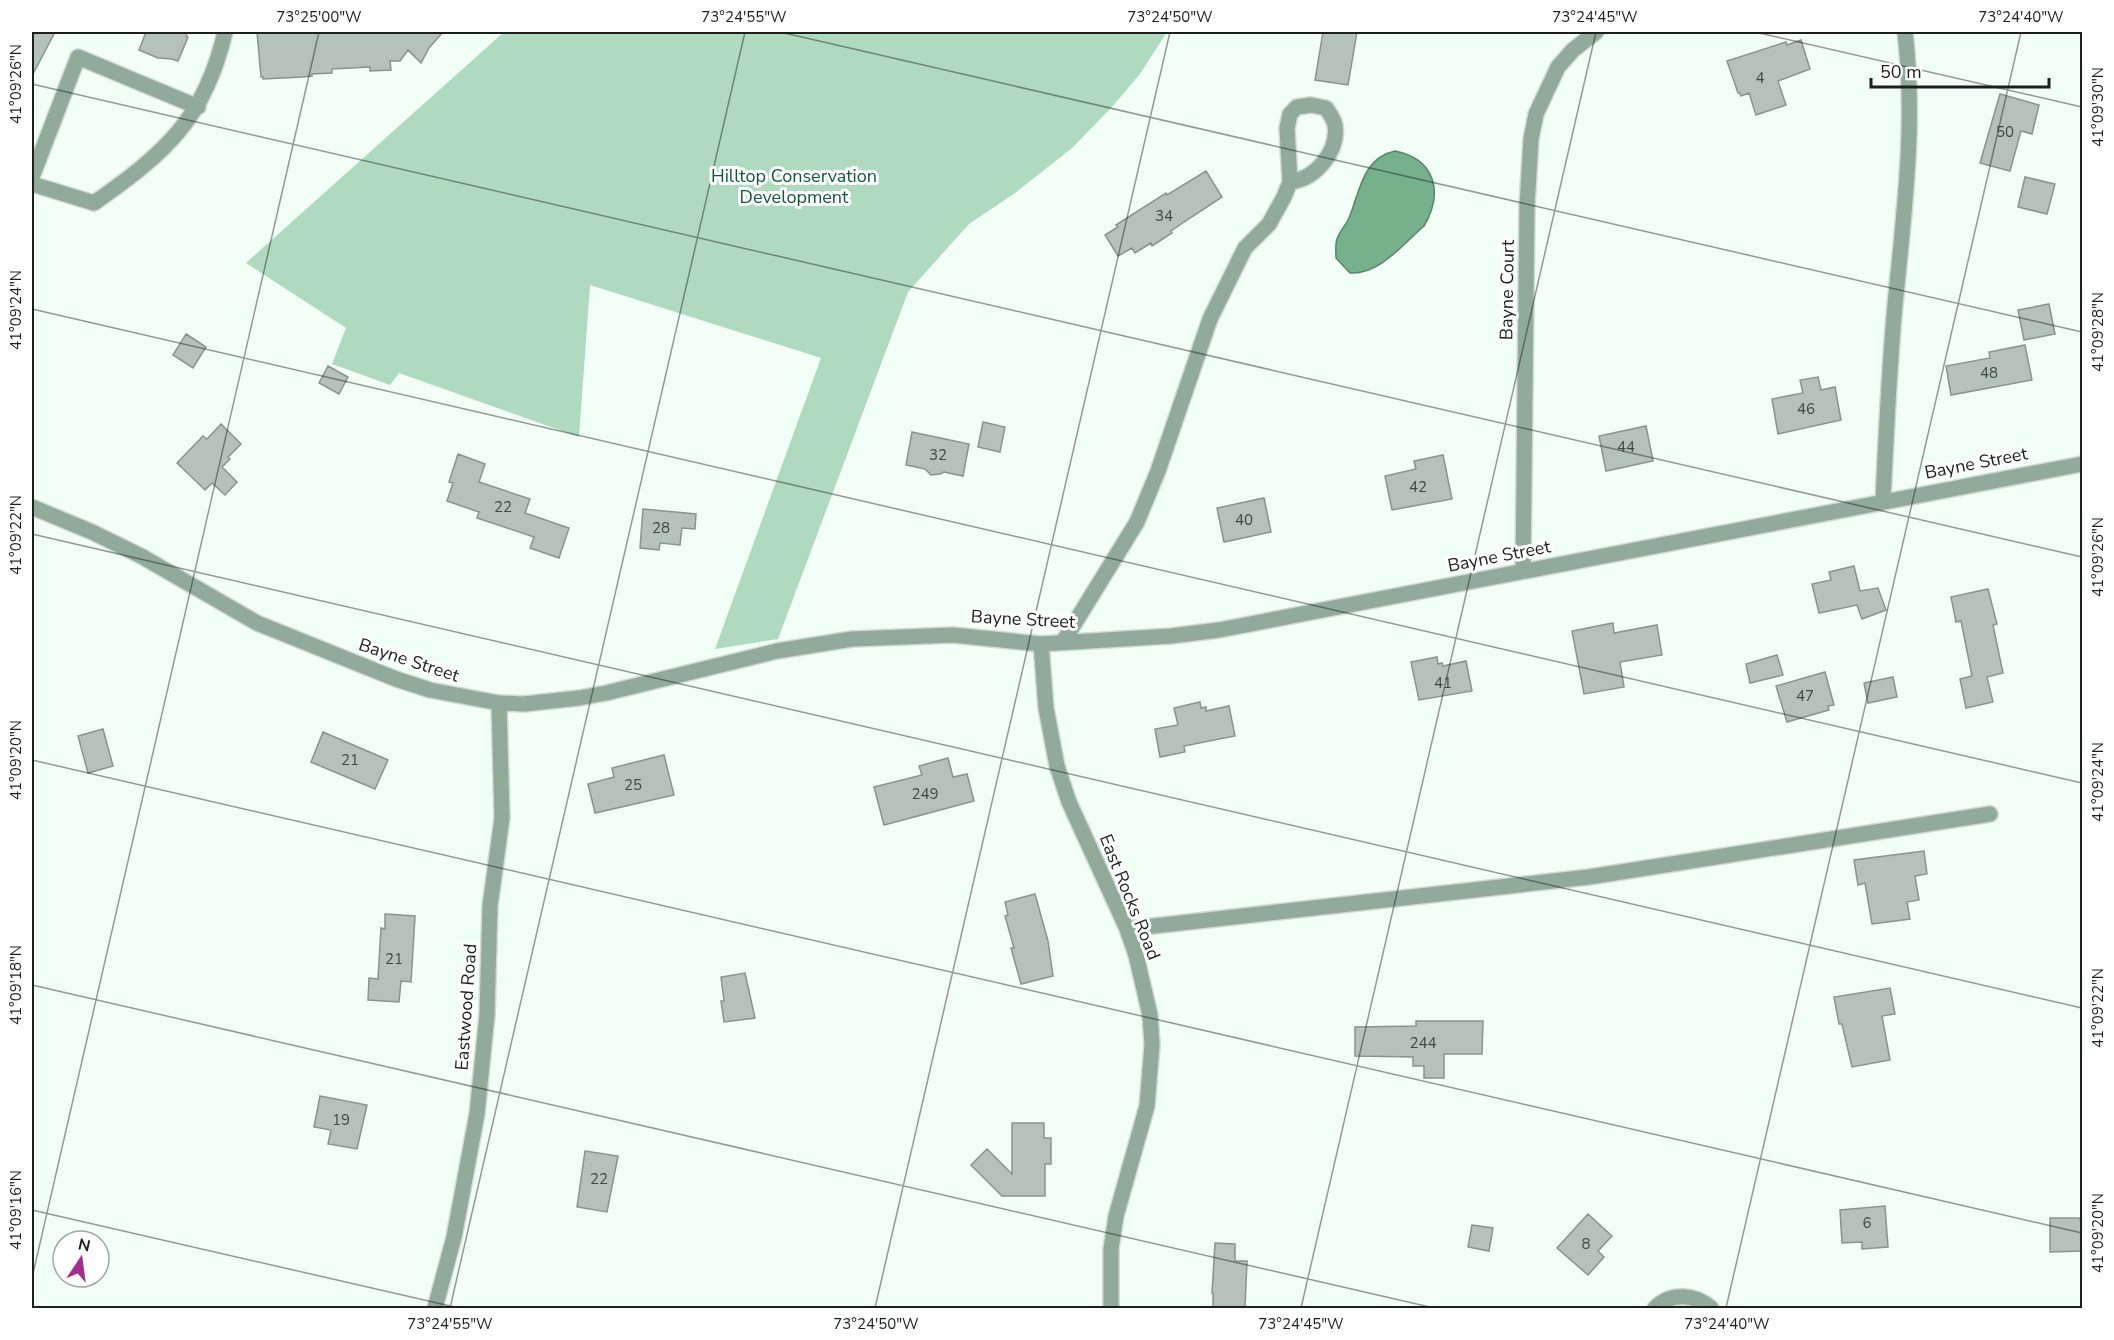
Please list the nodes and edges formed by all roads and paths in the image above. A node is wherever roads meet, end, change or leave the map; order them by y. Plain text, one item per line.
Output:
1 (225, 32) edge
2 (1596, 32) edge
3 (1905, 32) edge
4 (198, 107) junction
5 (32, 177) edge
6 (1290, 182) junction
7 (32, 184) edge
8 (2082, 464) edge
9 (1883, 501) junction
10 (32, 507) edge
11 (1523, 571) junction
12 (1063, 642) junction
13 (1041, 644) junction
14 (500, 703) junction
15 (1990, 814) dead end
16 (1127, 929) junction
17 (435, 1308) edge
18 (1111, 1308) edge
19 (1655, 1308) edge
20 (1711, 1308) edge

1 - 4 street
2 - 11 street, Bayne Court
3 - 9 street
4 - 5 street
4 - 7 street
6 - 6 street
6 - 12 street
8 - 9 street, Bayne Street
9 - 11 street, Bayne Street
10 - 14 street, Bayne Street
11 - 12 street, Bayne Street
12 - 13 street, Bayne Street
13 - 14 street, Bayne Street
13 - 16 street, East Rocks Road
14 - 17 street, Eastwood Road
15 - 16 street
16 - 18 street, East Rocks Road
19 - 20 street

